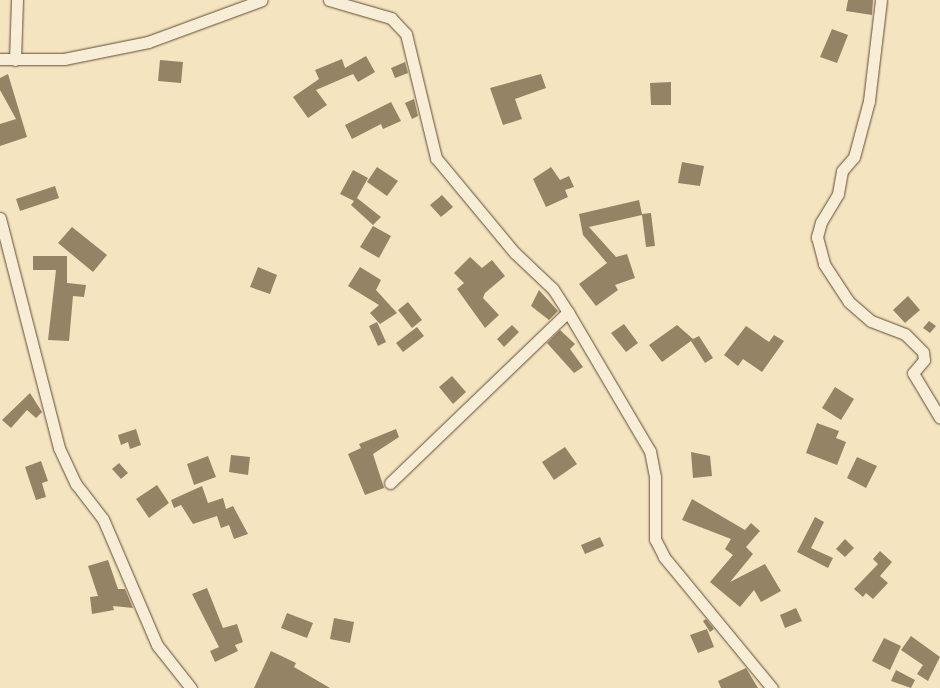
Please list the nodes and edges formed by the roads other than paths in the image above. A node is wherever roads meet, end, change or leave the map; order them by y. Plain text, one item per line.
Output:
1 (17, 0) edge
2 (262, 0) edge
3 (329, 0) edge
4 (881, 0) edge
5 (0, 59) edge
6 (15, 60) junction
7 (0, 218) edge
8 (568, 312) junction
9 (940, 418) edge
10 (390, 483) dead end
11 (190, 688) edge
12 (772, 688) edge

1 - 6 street
2 - 6 street
3 - 8 street
4 - 9 street
5 - 6 street
7 - 11 street
8 - 10 street
8 - 12 street

